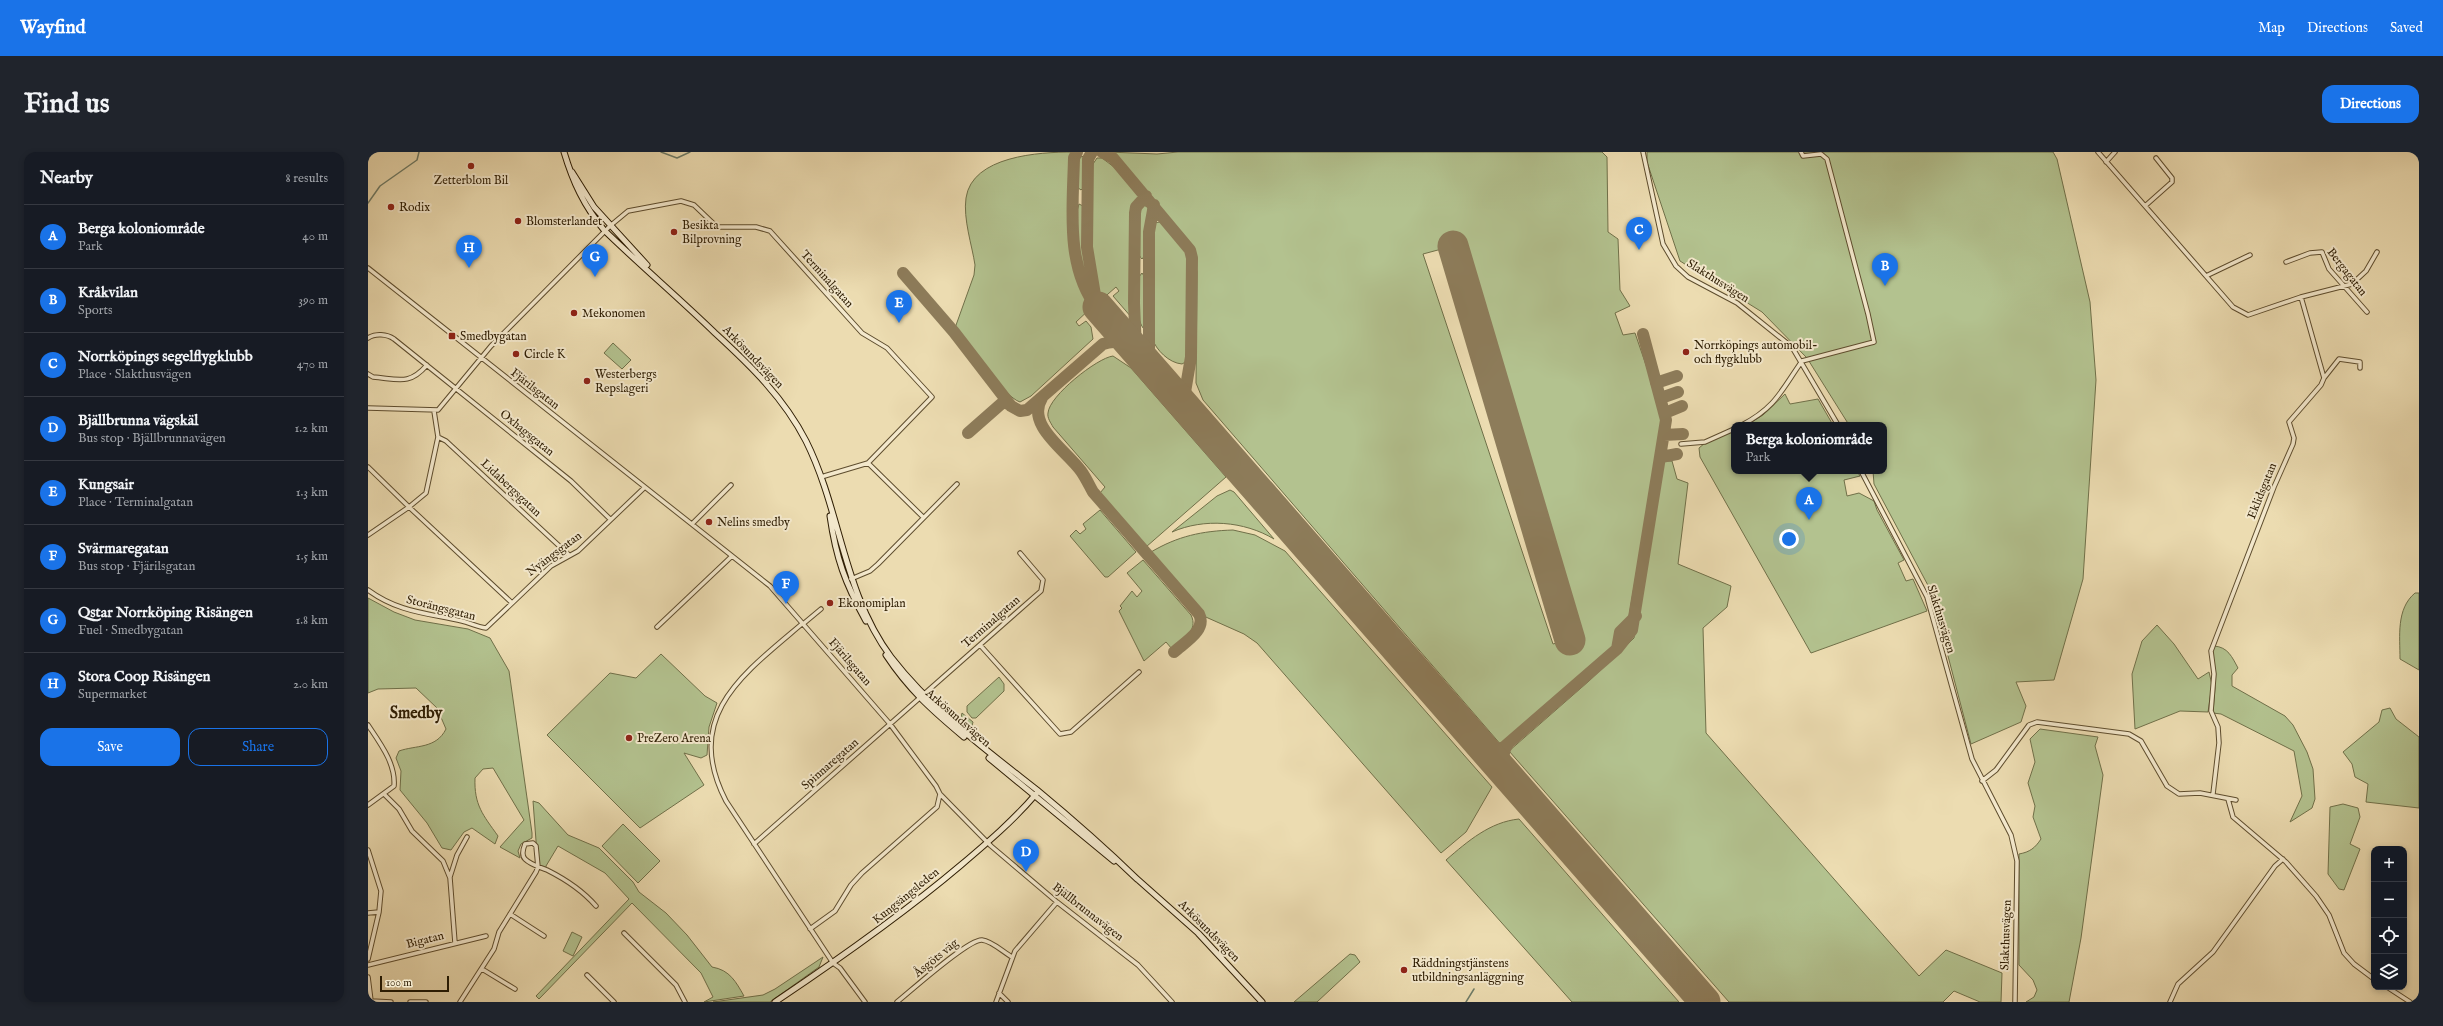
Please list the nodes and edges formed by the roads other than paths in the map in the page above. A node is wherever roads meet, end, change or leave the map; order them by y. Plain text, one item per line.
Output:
1 (564, 152) edge
2 (1643, 152) edge
3 (1801, 152) edge
4 (2098, 152) edge
5 (2115, 152) edge
6 (566, 158) junction
7 (2156, 158) dead end
8 (2106, 162) junction
9 (2145, 206) junction
10 (610, 226) junction
11 (604, 230) junction
12 (2377, 252) dead end
13 (2250, 255) dead end
14 (2286, 262) dead end
15 (368, 268) edge
16 (2206, 276) junction
17 (665, 285) junction
18 (2344, 286) junction
19 (2301, 297) junction
20 (2367, 312) dead end
21 (368, 338) edge
22 (480, 358) junction
23 (1802, 361) junction
24 (427, 365) junction
25 (2360, 368) dead end
26 (368, 374) edge
27 (2324, 378) junction
28 (456, 389) junction
29 (368, 408) edge
30 (434, 411) junction
31 (1748, 422) edge
32 (1836, 422) edge
33 (1731, 430) edge
34 (438, 437) junction
35 (1681, 444) dead end
36 (868, 462) junction
37 (368, 467) edge
38 (1863, 474) edge
39 (821, 477) junction
40 (956, 484) dead end
41 (731, 485) dead end
42 (644, 488) junction
43 (827, 499) junction
44 (409, 507) junction
45 (923, 517) junction
46 (610, 519) junction
47 (692, 524) junction
48 (368, 535) edge
49 (1020, 553) dead end
50 (569, 555) junction
51 (732, 556) junction
52 (852, 579) junction
53 (845, 582) junction
54 (368, 590) edge
55 (511, 602) junction
56 (821, 609) dead end
57 (803, 624) junction
58 (657, 627) dead end
59 (980, 645) junction
60 (1139, 672) dead end
61 (925, 694) junction
62 (919, 699) junction
63 (890, 724) junction
64 (368, 725) edge
65 (1982, 781) junction
66 (1036, 793) junction
67 (385, 794) junction
68 (940, 794) junction
69 (2213, 794) junction
70 (2228, 799) junction
71 (2236, 800) dead end
72 (368, 805) edge
73 (467, 837) dead end
74 (987, 842) junction
75 (754, 844) junction
76 (368, 850) edge
77 (2282, 859) junction
78 (538, 867) junction
79 (450, 878) junction
80 (1057, 902) junction
81 (596, 906) dead end
82 (379, 912) junction
83 (368, 913) edge
84 (510, 914) junction
85 (810, 929) junction
86 (624, 933) dead end
87 (486, 936) dead end
88 (544, 936) dead end
89 (455, 943) junction
90 (1012, 957) junction
91 (368, 959) edge
92 (833, 963) junction
93 (368, 965) edge
94 (482, 969) junction
95 (586, 975) dead end
96 (368, 977) edge
97 (2371, 977) edge
98 (515, 989) dead end
99 (2392, 990) edge
100 (999, 993) junction
101 (2014, 996) junction
102 (371, 1002) edge
103 (391, 1002) edge
104 (410, 1002) edge
105 (426, 1002) edge
106 (460, 1002) edge
107 (614, 1002) edge
108 (685, 1002) edge
109 (775, 1002) edge
110 (865, 1002) edge
111 (897, 1002) edge
112 (996, 1002) edge
113 (1008, 1002) edge
114 (1172, 1002) edge
115 (1262, 1002) edge
116 (2014, 1002) edge
117 (2018, 1002) edge
118 (2170, 1002) edge
119 (2410, 1002) edge

1 - 6 main road, Arkösundsvägen
2 - 23 street, Slakthusvägen
3 - 23 street
4 - 8 street
5 - 8 street
6 - 10 main road, Arkösundsvägen
6 - 11 main road, Arkösundsvägen
7 - 9 street
8 - 9 street
9 - 16 street
10 - 11 street
10 - 17 main road, Arkösundsvägen
10 - 36 street, Terminalgatan
11 - 17 main road, Arkösundsvägen
11 - 22 street
12 - 18 street
13 - 16 street
14 - 18 street, Bergagatan
15 - 22 street, Fjärilsgatan
16 - 19 street
17 - 39 main road, Arkösundsvägen
18 - 19 street
18 - 20 street, Bergagatan
19 - 27 street
21 - 24 street, Oxhagsgatan
22 - 28 street
22 - 42 street, Fjärilsgatan
23 - 31 street
23 - 32 street, Slakthusvägen
24 - 26 street
24 - 28 street, Oxhagsgatan
25 - 27 street, Eklidsgatan
27 - 69 street, Eklidsgatan
28 - 30 street
28 - 46 street, Oxhagsgatan
29 - 30 street
30 - 34 street
33 - 35 street
34 - 44 street
34 - 50 street, Lidabergsgatan
36 - 39 street, Terminalgatan
36 - 45 street
37 - 44 street
38 - 65 street, Slakthusvägen
39 - 43 main road, Arkösundsvägen
40 - 45 street
41 - 47 street
42 - 46 street, Nyängsgatan
42 - 47 street, Fjärilsgatan
43 - 52 main road, Arkösundsvägen
43 - 53 main road, Arkösundsvägen
44 - 48 street
44 - 55 street
45 - 52 street
46 - 50 street, Nyängsgatan
47 - 51 street, Fjärilsgatan
49 - 59 street, Terminalgatan
50 - 55 street, Nyängsgatan
51 - 57 street, Fjärilsgatan
51 - 58 street
52 - 53 street
52 - 61 main road, Arkösundsvägen
53 - 62 main road, Arkösundsvägen
54 - 55 street, Storängsgatan
56 - 57 street
57 - 63 street, Fjärilsgatan
57 - 75 street
59 - 60 street
59 - 61 street, Terminalgatan
61 - 62 street, Terminalgatan
61 - 66 main road, Arkösundsvägen
62 - 63 street, Spinnaregatan
62 - 66 main road, Arkösundsvägen
63 - 68 street, Fjärilsgatan
63 - 75 street, Spinnaregatan
64 - 67 street
65 - 69 street
65 - 101 street, Slakthusvägen
66 - 74 main road, Kungsängsleden
66 - 115 main road, Arkösundsvägen
67 - 72 street
67 - 79 street
68 - 74 street, Fjärilsgatan
68 - 85 street
69 - 70 street
70 - 71 street
70 - 77 street
73 - 79 street
74 - 80 street, Bjällbrunnavägen
74 - 92 main road, Kungsängsleden
75 - 85 street
76 - 82 street
77 - 97 street
77 - 118 street
78 - 78 street
78 - 81 street
78 - 84 street
79 - 89 street
80 - 90 street
80 - 114 street, Bjällbrunnavägen
82 - 83 street
82 - 91 street
84 - 88 street
84 - 94 street
85 - 92 street
86 - 108 street
87 - 89 street, Bigatan
89 - 93 street, Bigatan
90 - 100 street
90 - 111 street, Åsgöts väg
92 - 109 main road, Kungsängsleden
92 - 110 street
94 - 98 street
94 - 106 street
95 - 107 street
96 - 102 street
99 - 119 street
100 - 112 street
100 - 113 street
101 - 116 street, Slakthusvägen
101 - 117 street
102 - 103 street
104 - 105 street

